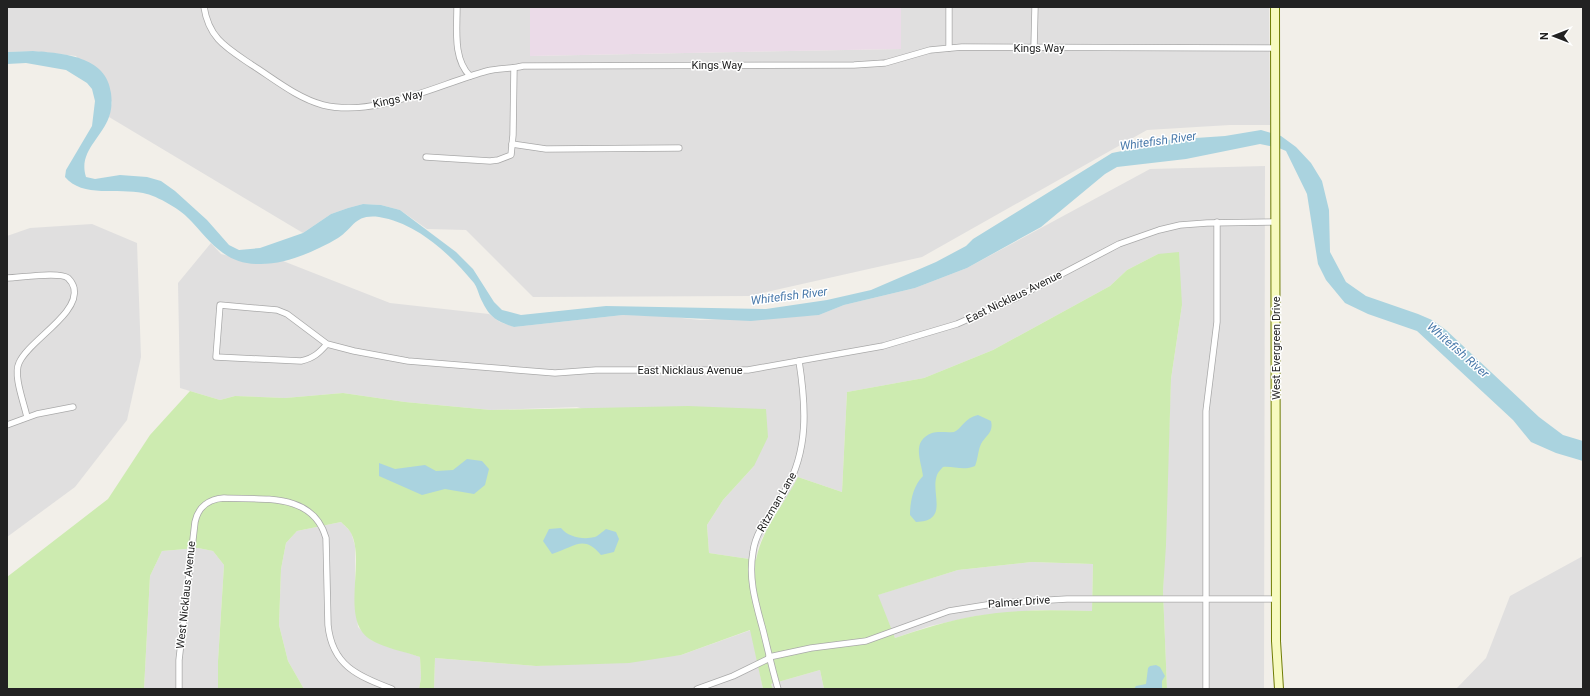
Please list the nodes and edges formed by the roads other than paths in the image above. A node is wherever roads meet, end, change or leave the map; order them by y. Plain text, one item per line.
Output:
1 (204, 7) edge
2 (457, 7) edge
3 (949, 7) edge
4 (1035, 7) edge
5 (1275, 7) edge
6 (949, 48) junction
7 (1034, 48) junction
8 (1275, 48) junction
9 (514, 68) junction
10 (470, 76) junction
11 (512, 144) junction
12 (679, 148) dead end
13 (426, 157) dead end
14 (1217, 222) junction
15 (1276, 222) junction
16 (7, 278) edge
17 (327, 344) junction
18 (800, 360) junction
19 (72, 407) dead end
20 (27, 416) junction
21 (7, 425) edge
22 (1205, 598) junction
23 (1276, 599) junction
24 (770, 658) junction
25 (179, 689) edge
26 (392, 689) edge
27 (697, 689) edge
28 (778, 689) edge
29 (1206, 689) edge
30 (1279, 689) edge

1 - 10 street, Kings Way
2 - 10 street
3 - 6 street
4 - 7 street
5 - 8 street, West Evergreen Drive
6 - 7 street, Kings Way
6 - 9 street, Kings Way
7 - 8 street, Kings Way
8 - 15 street, West Evergreen Drive
9 - 10 street, Kings Way
9 - 11 street
11 - 12 street
11 - 13 street
14 - 15 street, East Nicklaus Avenue
14 - 18 street, East Nicklaus Avenue
14 - 22 street
15 - 23 street, West Evergreen Drive
16 - 20 street
17 - 17 street, East Nicklaus Avenue
17 - 18 street, East Nicklaus Avenue
18 - 24 street, Ritzman Lane
19 - 20 street
20 - 21 street
22 - 23 street, Palmer Drive
22 - 24 street, Palmer Drive
22 - 29 street
23 - 30 street, West Evergreen Drive
24 - 27 street, Palmer Drive
24 - 28 street, Ritzman Lane
25 - 26 street, West Nicklaus Avenue

